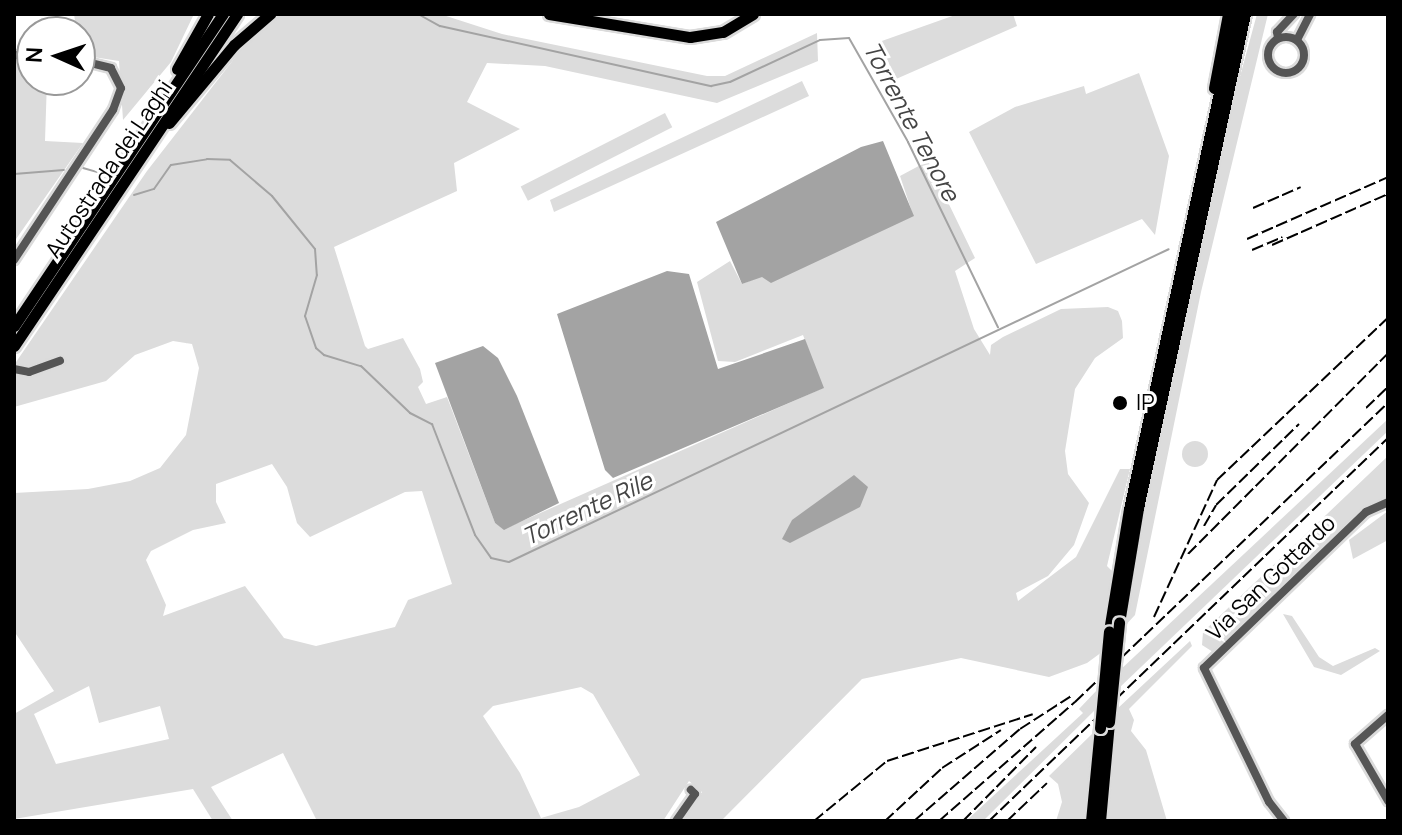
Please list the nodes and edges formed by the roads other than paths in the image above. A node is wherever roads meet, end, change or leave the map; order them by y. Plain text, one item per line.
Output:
1 (208, 14) edge
2 (223, 14) edge
3 (237, 14) edge
4 (270, 14) edge
5 (549, 14) edge
6 (753, 14) edge
7 (1221, 14) edge
8 (1228, 14) edge
9 (1236, 14) edge
10 (1245, 14) edge
11 (1253, 14) edge
12 (1294, 14) edge
13 (1310, 14) edge
14 (1224, 34) junction
15 (1278, 38) junction
16 (1297, 40) junction
17 (96, 64) edge
18 (1214, 138) junction
19 (145, 140) junction
20 (14, 260) edge
21 (14, 326) edge
22 (14, 346) edge
23 (60, 361) dead end
24 (14, 369) edge
25 (1388, 502) edge
26 (1388, 715) edge
27 (1105, 725) junction
28 (1388, 801) edge
29 (669, 821) edge
30 (676, 821) edge
31 (1091, 821) edge
32 (1100, 821) edge
33 (1284, 821) edge

1 - 19 highway
2 - 19 highway, Autostrada dei Laghi
3 - 19 highway, Autostrada dei Laghi
4 - 19 highway
5 - 6 highway
7 - 14 highway
8 - 14 highway
9 - 18 highway
10 - 18 highway
11 - 18 highway
12 - 15 street
13 - 16 street
14 - 18 highway
15 - 16 street
15 - 16 street
17 - 20 street
18 - 27 highway, bridge
19 - 21 highway, Autostrada dei Laghi
19 - 22 highway, Autostrada dei Laghi
23 - 24 street
25 - 33 street, Via San Gottardo
26 - 28 street
27 - 31 highway
27 - 32 highway
29 - 30 street

